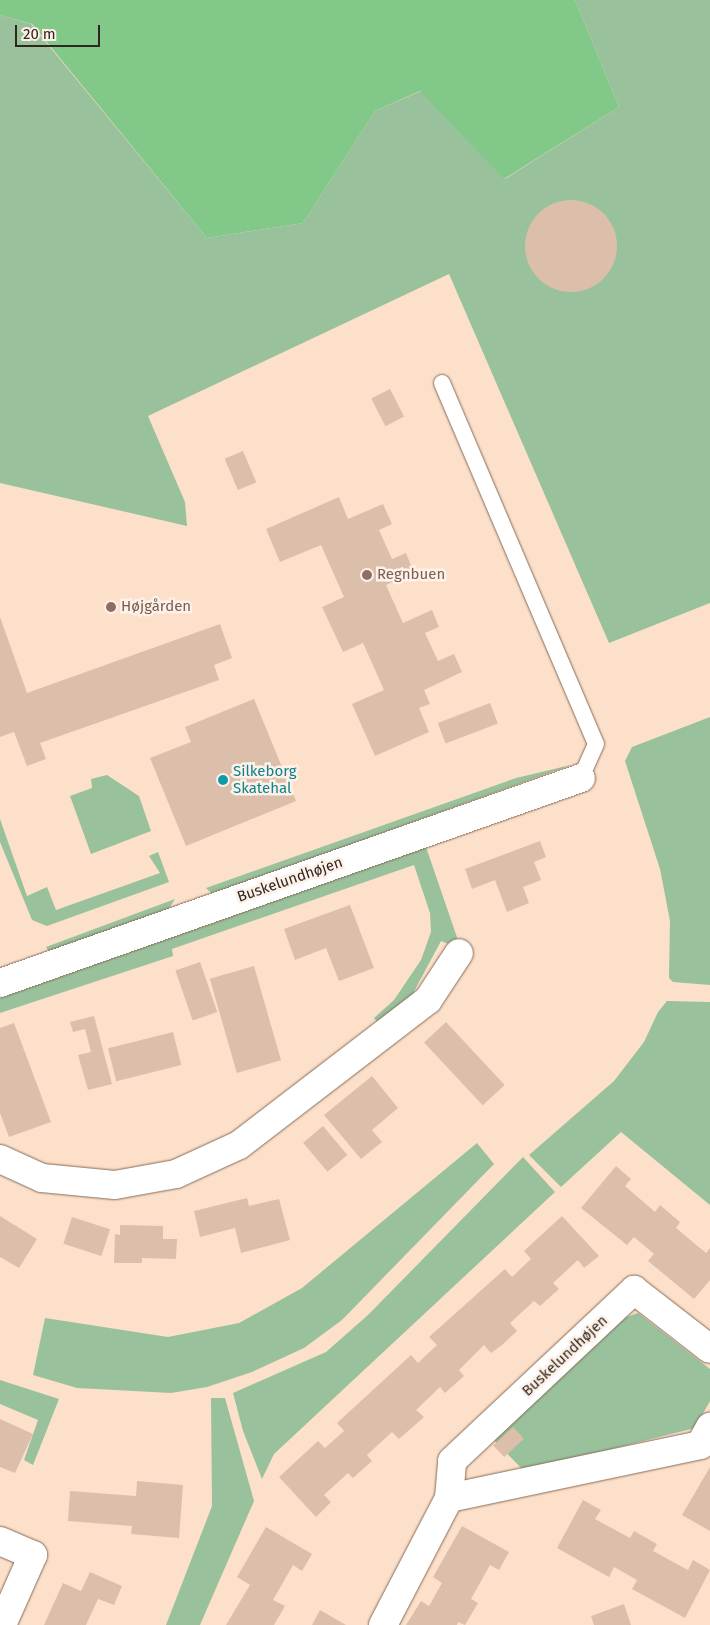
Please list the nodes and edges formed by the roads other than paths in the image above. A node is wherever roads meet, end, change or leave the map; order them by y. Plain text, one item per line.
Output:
1 (442, 383) dead end
2 (581, 778) joint
3 (459, 952) dead end
4 (0, 983) edge
5 (0, 1160) edge
6 (710, 1349) edge
7 (710, 1427) edge
8 (449, 1498) junction
9 (0, 1541) edge
10 (2, 1625) edge
11 (383, 1625) edge

1 - 2 lane
2 - 4 street, Buskelundhøjen
3 - 5 street
6 - 8 street, Buskelundhøjen
7 - 8 street
8 - 11 street, Buskelundhøjen
9 - 10 street

